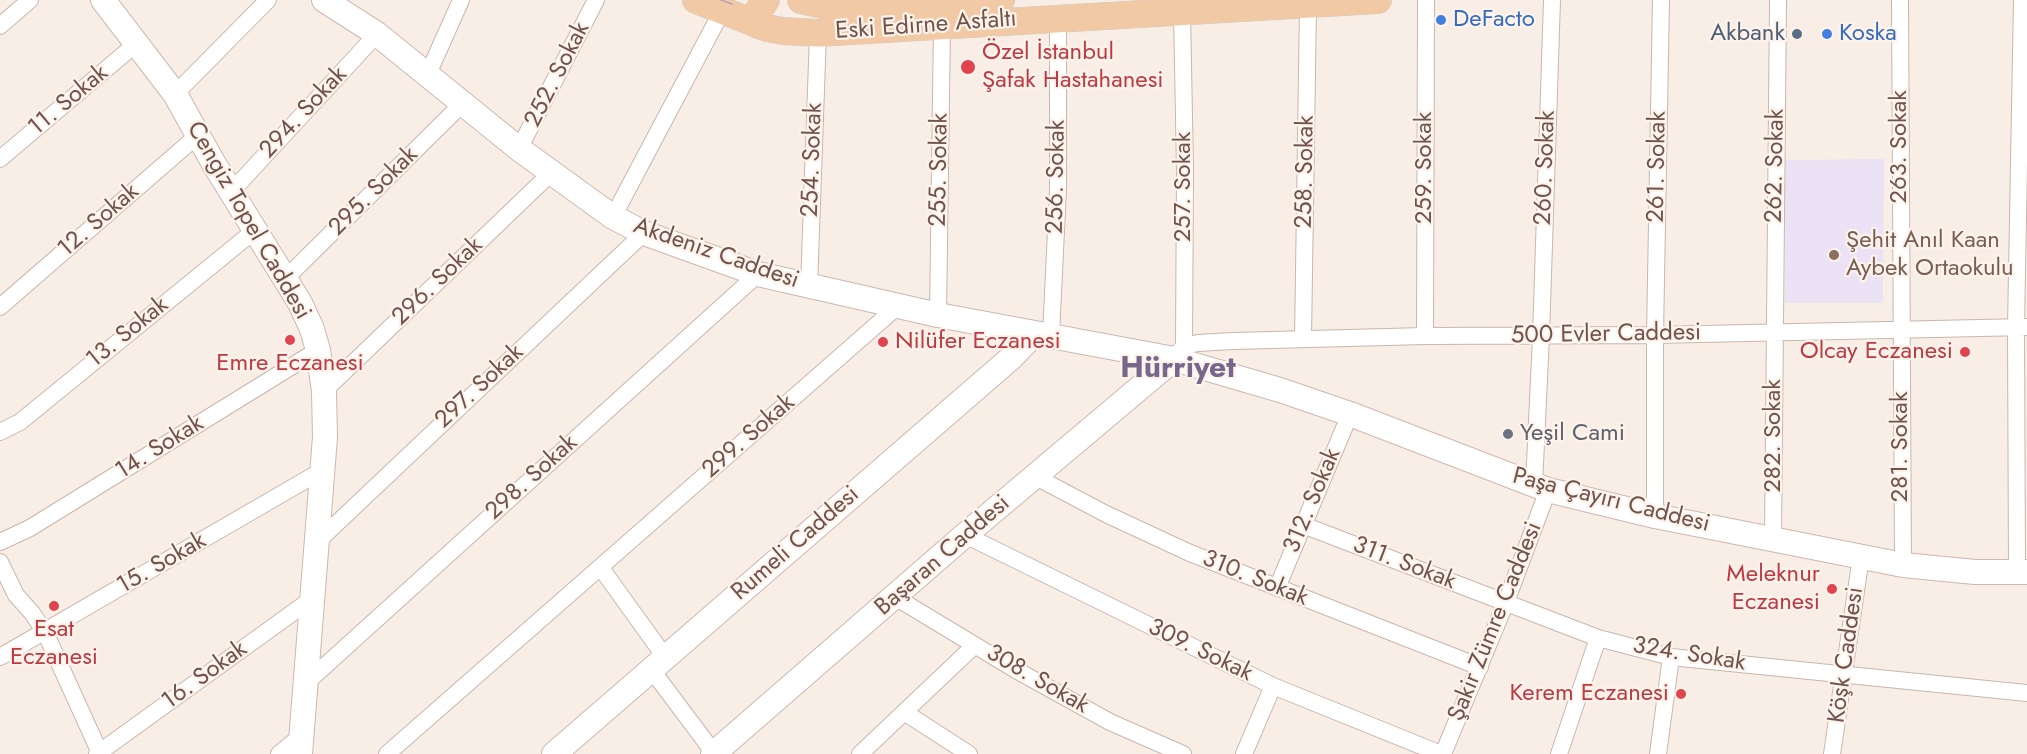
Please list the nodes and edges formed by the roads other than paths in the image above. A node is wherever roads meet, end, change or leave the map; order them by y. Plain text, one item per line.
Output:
1 (30, 0) edge
2 (103, 0) edge
3 (268, 0) edge
4 (324, 0) edge
5 (461, 0) edge
6 (596, 0) edge
7 (696, 0) edge
8 (801, 0) edge
9 (1001, 0) edge
10 (1378, 0) edge
11 (1426, 0) edge
12 (1552, 0) edge
13 (1661, 0) edge
14 (1778, 0) edge
15 (1900, 0) edge
16 (2022, 0) edge
17 (1308, 5) junction
18 (1178, 6) edge
19 (722, 11) junction
20 (762, 12) edge
21 (1058, 18) junction
22 (942, 25) junction
23 (0, 26) edge
24 (818, 33) junction
25 (377, 34) junction
26 (137, 43) junction
27 (428, 74) junction
28 (174, 94) junction
29 (463, 103) junction
30 (197, 136) junction
31 (519, 149) junction
32 (0, 159) edge
33 (551, 173) junction
34 (231, 192) junction
35 (613, 217) junction
36 (254, 231) junction
37 (644, 233) junction
38 (758, 274) junction
39 (284, 280) junction
40 (809, 287) junction
41 (898, 306) junction
42 (0, 307) edge
43 (938, 315) junction
44 (2022, 327) edge
45 (1901, 330) junction
46 (1775, 332) junction
47 (1656, 334) junction
48 (1043, 335) junction
49 (1425, 336) junction
50 (1541, 336) junction
51 (1303, 339) junction
52 (318, 350) junction
53 (1179, 352) junction
54 (324, 391) junction
55 (1350, 414) junction
56 (0, 432) edge
57 (322, 470) junction
58 (1036, 477) junction
59 (1541, 488) junction
60 (1654, 516) junction
61 (1303, 525) junction
62 (965, 535) junction
63 (1773, 539) junction
64 (0, 542) edge
65 (317, 542) junction
66 (1861, 557) junction
67 (0, 562) edge
68 (1902, 565) junction
69 (601, 568) junction
70 (2022, 572) edge
71 (1277, 588) junction
72 (895, 597) junction
73 (313, 598) junction
74 (1506, 602) junction
75 (45, 633) junction
76 (1598, 638) junction
77 (975, 645) junction
78 (0, 657) edge
79 (1671, 657) junction
80 (658, 663) junction
81 (1480, 667) junction
82 (1844, 675) junction
83 (306, 682) junction
84 (1273, 686) junction
85 (2027, 693) edge
86 (904, 712) junction
87 (301, 745) edge
88 (99, 753) edge
89 (279, 754) edge
90 (387, 754) edge
91 (554, 754) edge
92 (713, 754) edge
93 (860, 754) edge
94 (969, 754) edge
95 (1184, 754) edge
96 (1244, 754) edge
97 (1442, 754) edge
98 (1560, 754) edge
99 (1658, 754) edge
100 (1832, 754) edge

1 - 23 street
2 - 26 street, Cengiz Topel Caddesi
3 - 28 street
4 - 25 street, Akdeniz Caddesi
5 - 27 street
6 - 31 street, 252. Sokak
7 - 19 main road, Eski Edirne Asfaltı
8 - 9 main road, Eski Edirne Asfaltı
10 - 17 main road, Eski Edirne Asfaltı
11 - 49 street, 259. Sokak
12 - 50 street, 260. Sokak
13 - 47 street, 261. Sokak
14 - 46 street, 262. Sokak
15 - 45 street, 263. Sokak
16 - 44 street
17 - 18 main road, Eski Edirne Asfaltı
17 - 51 street, 258. Sokak
18 - 21 main road, Eski Edirne Asfaltı
18 - 53 street, 257. Sokak
19 - 20 main road, Eski Edirne Asfaltı
19 - 35 street
20 - 24 main road, Eski Edirne Asfaltı
21 - 22 main road, Eski Edirne Asfaltı
21 - 48 street, 256. Sokak
22 - 24 main road, Eski Edirne Asfaltı
22 - 43 street, 255. Sokak
24 - 40 street, 254. Sokak
25 - 27 street, Akdeniz Caddesi
25 - 34 street, 294. Sokak
26 - 28 street, Cengiz Topel Caddesi
26 - 32 street, 11. Sokak
27 - 29 street, Akdeniz Caddesi
28 - 30 street, Cengiz Topel Caddesi
29 - 31 street, Akdeniz Caddesi
29 - 39 street, 295. Sokak
30 - 34 street, Cengiz Topel Caddesi
30 - 42 street, 12. Sokak
31 - 33 street, Akdeniz Caddesi
33 - 35 street, Akdeniz Caddesi
33 - 54 street, 296. Sokak
34 - 36 street, Cengiz Topel Caddesi
35 - 37 street, Akdeniz Caddesi
36 - 39 street, Cengiz Topel Caddesi
36 - 56 street, 13. Sokak
37 - 38 street, Akdeniz Caddesi
37 - 65 street, 297. Sokak
38 - 40 street, Akdeniz Caddesi
38 - 83 street, 298. Sokak
39 - 52 street, Cengiz Topel Caddesi
40 - 41 street, Akdeniz Caddesi
41 - 43 street, Akdeniz Caddesi
41 - 69 street, 299. Sokak
43 - 48 street, Akdeniz Caddesi
44 - 45 street, 500 Evler Caddesi
44 - 70 street
45 - 46 street, 500 Evler Caddesi
45 - 68 street, 281. Sokak
46 - 47 street, 500 Evler Caddesi
46 - 63 street, 282. Sokak
47 - 50 street, 500 Evler Caddesi
47 - 60 street, 261. Sokak
48 - 53 street, Akdeniz Caddesi
48 - 80 street, Rumeli Caddesi
49 - 50 street, 500 Evler Caddesi
49 - 51 street, 500 Evler Caddesi
50 - 59 street, 260. Sokak
51 - 53 street, 500 Evler Caddesi
52 - 54 street, Cengiz Topel Caddesi
52 - 64 street, 14. Sokak
53 - 55 street, Paşa Çayırı Caddesi
53 - 58 street, Başaran Caddesi
54 - 57 street, Cengiz Topel Caddesi
55 - 59 street, Paşa Çayırı Caddesi
55 - 61 street, 312. Sokak
57 - 65 street, Cengiz Topel Caddesi
57 - 75 street, 15. Sokak
58 - 62 street, Başaran Caddesi
58 - 71 street, 310. Sokak
59 - 60 street, Paşa Çayırı Caddesi
59 - 74 street, Şakir Zümre Caddesi
60 - 63 street, Paşa Çayırı Caddesi
61 - 71 street, 312. Sokak
61 - 74 street, 311. Sokak
62 - 72 street, Başaran Caddesi
62 - 84 street, 309. Sokak
63 - 66 street, Paşa Çayırı Caddesi
65 - 73 street, Cengiz Topel Caddesi
66 - 68 street, Paşa Çayırı Caddesi
66 - 82 street, Köşk Caddesi
67 - 75 street
68 - 70 street, Paşa Çayırı Caddesi
69 - 80 street
69 - 90 street, 299. Sokak
71 - 81 street, 310. Sokak
72 - 77 street, 308. Sokak
72 - 92 street, Başaran Caddesi
73 - 83 street, Cengiz Topel Caddesi
73 - 88 street, 16. Sokak
74 - 76 street, 324. Sokak
74 - 81 street, Şakir Zümre Caddesi
75 - 78 street, 15. Sokak
75 - 88 street
76 - 79 street, 324. Sokak
76 - 98 street
77 - 86 street
77 - 95 street, 308. Sokak
79 - 82 street, 324. Sokak
79 - 99 street
80 - 91 street, Rumeli Caddesi
80 - 92 street
81 - 97 street, Şakir Zümre Caddesi
82 - 85 street, 324. Sokak
82 - 100 street, Köşk Caddesi
83 - 87 street, Cengiz Topel Caddesi
84 - 96 street
84 - 97 street, 309. Sokak
86 - 93 street
86 - 94 street
87 - 89 street

